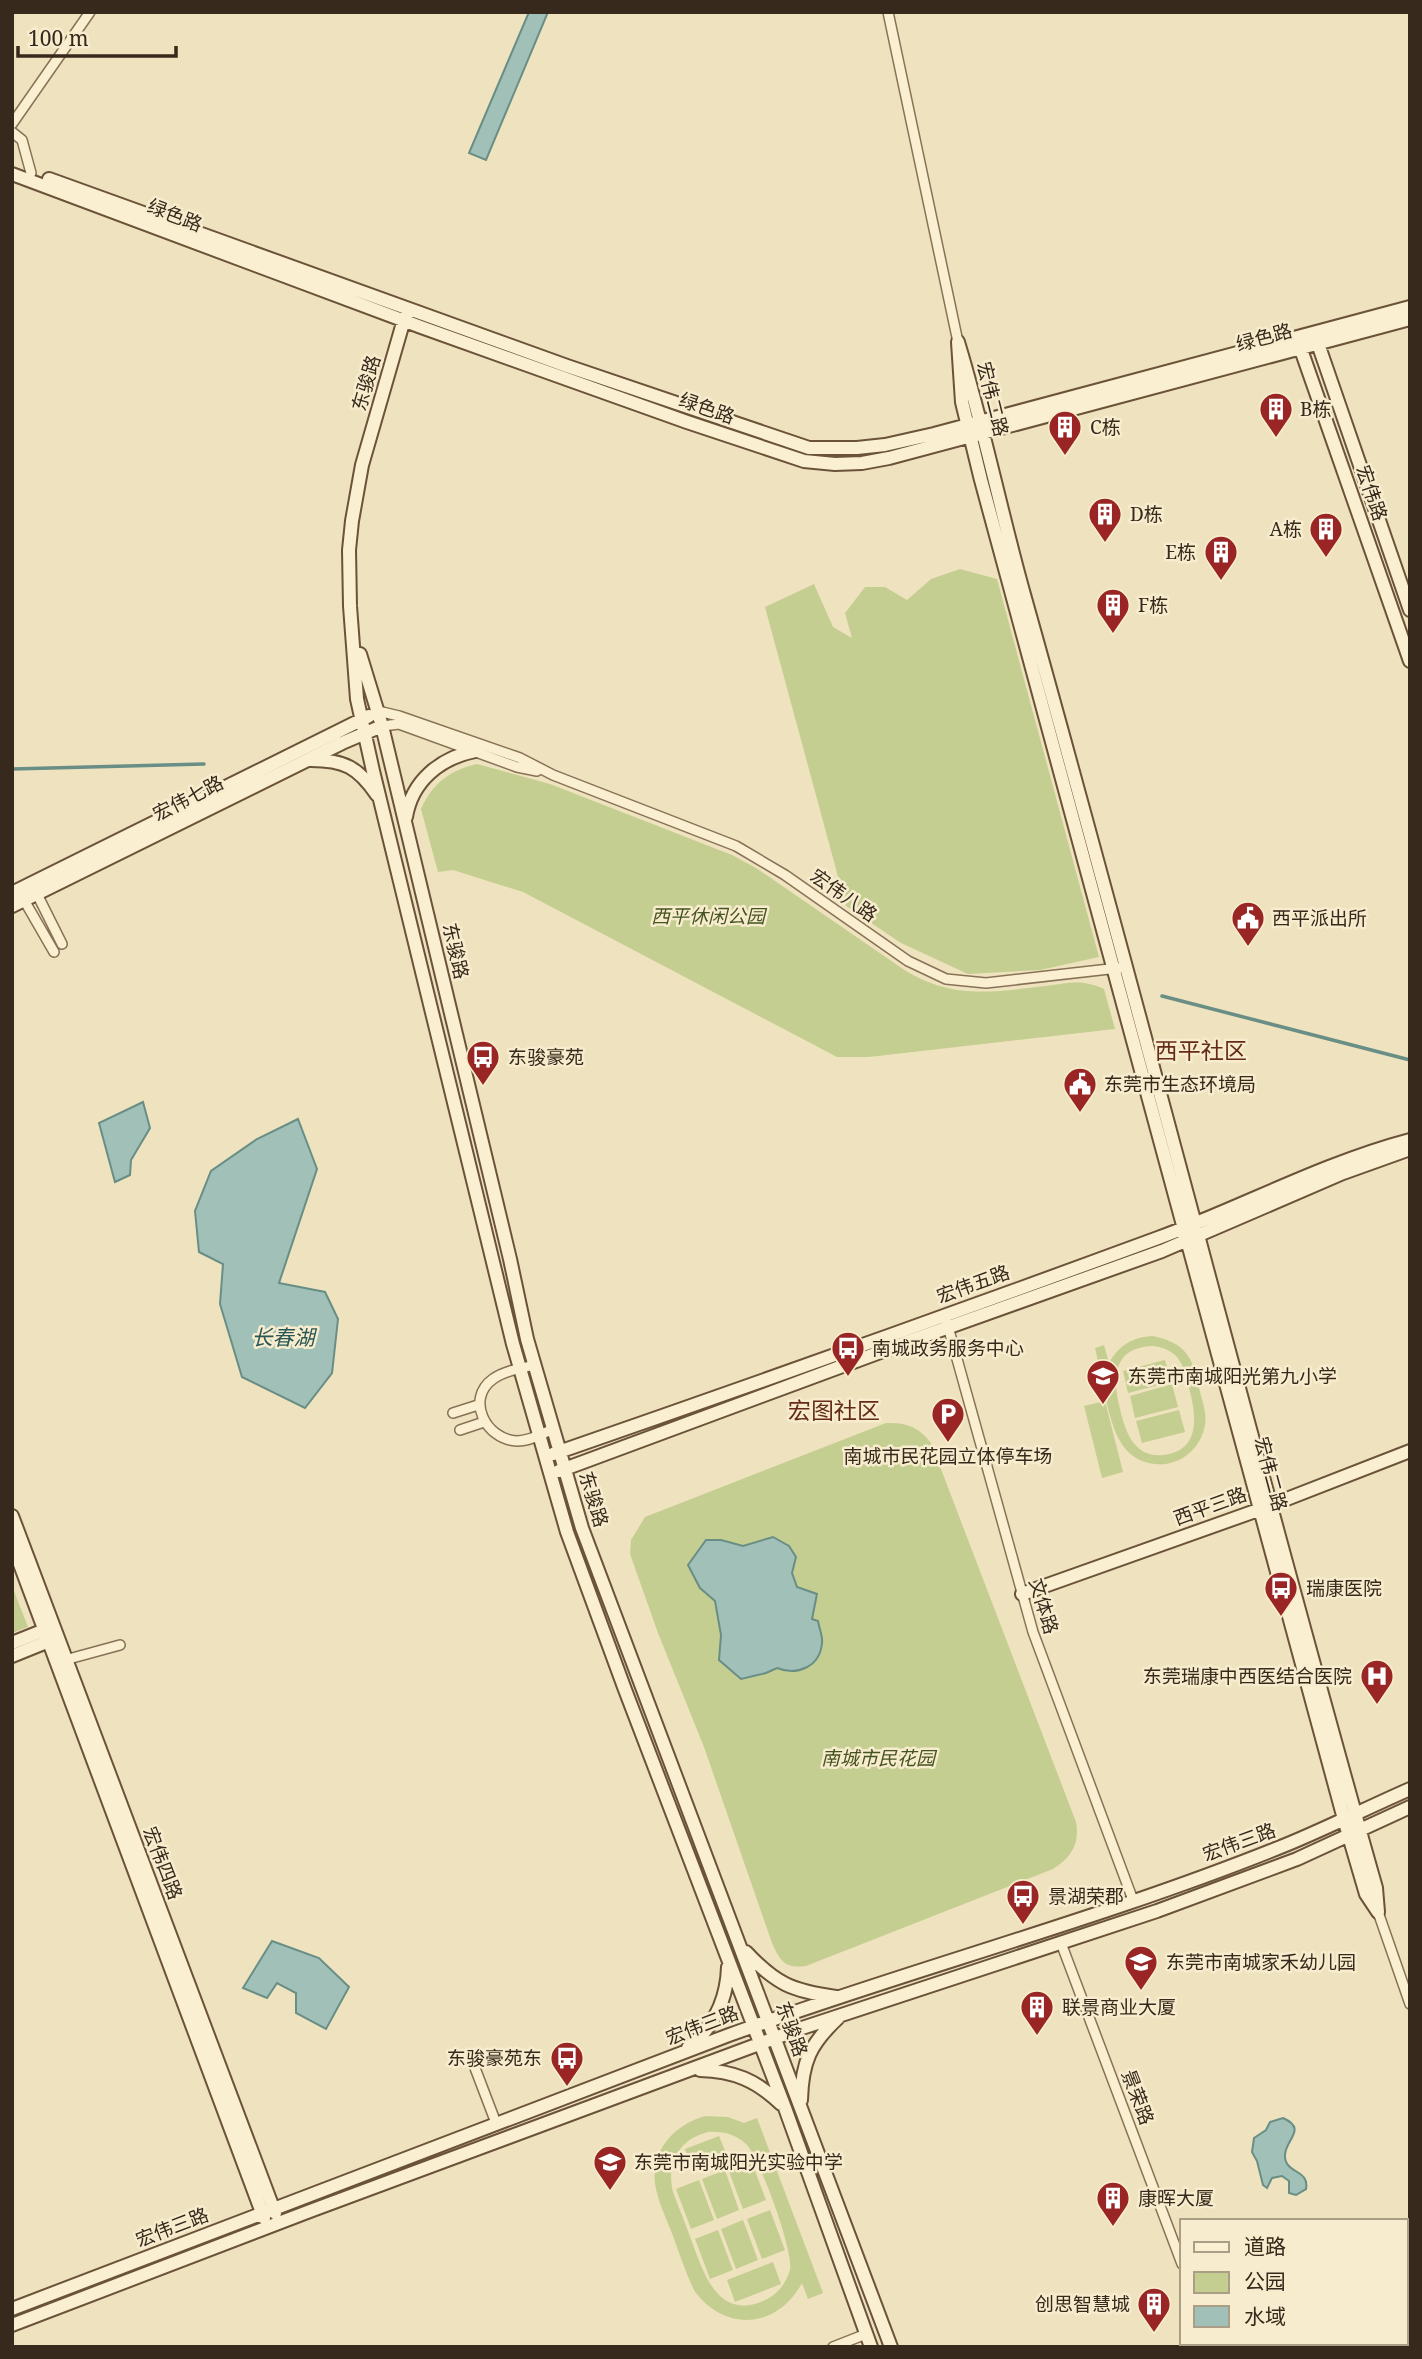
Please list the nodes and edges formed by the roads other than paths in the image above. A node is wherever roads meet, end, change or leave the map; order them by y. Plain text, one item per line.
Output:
1 (90, 12) edge
2 (888, 12) edge
3 (12, 124) edge
4 (12, 132) edge
5 (12, 166) edge
6 (30, 173) junction
7 (12, 174) edge
8 (1410, 307) edge
9 (405, 314) junction
10 (1410, 319) edge
11 (1316, 338) junction
12 (958, 342) joint
13 (1299, 342) junction
14 (975, 429) junction
15 (1410, 610) edge
16 (354, 634) junction
17 (1410, 661) edge
18 (378, 711) junction
19 (362, 719) junction
20 (382, 726) junction
21 (365, 733) junction
22 (475, 751) junction
23 (307, 760) junction
24 (553, 775) junction
25 (380, 801) junction
26 (405, 821) junction
27 (12, 892) edge
28 (37, 894) junction
29 (18, 903) edge
30 (62, 944) dead end
31 (54, 953) dead end
32 (1127, 967) junction
33 (1113, 969) junction
34 (1140, 1042) junction
35 (1410, 1140) edge
36 (1410, 1149) edge
37 (1191, 1232) junction
38 (946, 1321) junction
39 (534, 1365) junction
40 (520, 1369) junction
41 (478, 1405) junction
42 (453, 1413) dead end
43 (484, 1422) junction
44 (553, 1429) junction
45 (460, 1430) dead end
46 (539, 1435) junction
47 (560, 1451) junction
48 (1410, 1451) edge
49 (545, 1456) junction
50 (565, 1469) junction
51 (550, 1474) junction
52 (1265, 1507) junction
53 (12, 1516) edge
54 (12, 1543) edge
55 (1022, 1594) junction
56 (51, 1634) junction
57 (12, 1643) edge
58 (121, 1645) dead end
59 (12, 1656) edge
60 (65, 1660) junction
61 (1410, 1790) edge
62 (1410, 1807) edge
63 (1350, 1816) junction
64 (1354, 1832) junction
65 (1133, 1900) junction
66 (1378, 1912) joint
67 (1061, 1943) junction
68 (741, 1948) junction
69 (728, 1959) junction
70 (840, 1997) junction
71 (1410, 2004) edge
72 (841, 2016) junction
73 (769, 2021) junction
74 (754, 2026) junction
75 (775, 2038) junction
76 (760, 2044) junction
77 (681, 2054) junction
78 (475, 2068) dead end
79 (693, 2069) junction
80 (800, 2104) junction
81 (785, 2108) junction
82 (496, 2123) junction
83 (268, 2210) junction
84 (274, 2226) junction
85 (1180, 2259) edge
86 (12, 2309) edge
87 (12, 2325) edge
88 (869, 2340) edge
89 (833, 2347) edge
90 (891, 2347) edge

1 - 3 street
2 - 12 street
4 - 6 street
5 - 6 street, 绿色路
6 - 9 street, 绿色路
7 - 9 street, 绿色路
8 - 11 street, 绿色路
9 - 14 street, 绿色路
9 - 16 street, 东骏路
10 - 11 street, 绿色路
11 - 13 street, 绿色路
11 - 15 street, 宏伟路
12 - 14 street, 宏伟二路
13 - 14 street, 绿色路
13 - 17 street, 宏伟路
14 - 32 street, 宏伟二路
14 - 33 street, 宏伟二路
16 - 18 street, 东骏路
16 - 19 street, 东骏路
18 - 19 street, 宏伟七路
18 - 20 street, 东骏路
18 - 24 street, 宏伟八路
19 - 21 street, 东骏路
19 - 27 street, 宏伟七路
20 - 21 street, 宏伟七路
20 - 22 street, 宏伟八路
20 - 26 street, 东骏路
21 - 23 street, 宏伟七路
21 - 25 street, 东骏路
22 - 24 street, 宏伟八路
22 - 26 street
23 - 25 street
23 - 28 street, 宏伟七路
24 - 33 street, 宏伟八路
25 - 40 street, 东骏路
26 - 39 street, 东骏路
28 - 29 street, 宏伟七路
28 - 30 street
29 - 31 street
32 - 33 street, 宏伟八路
32 - 34 street, 宏伟二路
33 - 34 street, 宏伟二路
34 - 37 street, 宏伟二路
35 - 37 street, 宏伟五路
36 - 37 street, 宏伟五路
37 - 38 street, 宏伟五路
37 - 52 street, 宏伟二路
38 - 47 street, 宏伟五路
38 - 50 street, 宏伟五路
38 - 55 street, 文体路
39 - 40 street
39 - 44 street, 东骏路
40 - 41 street
40 - 46 street, 东骏路
41 - 42 street
41 - 43 street
43 - 45 street
43 - 46 street
44 - 46 street
44 - 47 street, 东骏路
46 - 49 street, 东骏路
47 - 49 street, 宏伟五路
47 - 50 street, 东骏路
48 - 52 street, 西平三路
49 - 51 street, 东骏路
50 - 51 street
50 - 68 street, 东骏路
51 - 69 street, 东骏路
52 - 55 street, 西平三路
52 - 63 street, 宏伟二路
53 - 56 street, 宏伟四路
54 - 56 street, 宏伟四路
55 - 65 street, 文体路
56 - 57 street
56 - 59 street
56 - 60 street, 宏伟四路
56 - 83 street, 宏伟四路
58 - 60 street
60 - 83 street, 宏伟四路
61 - 63 street, 宏伟三路
62 - 64 street, 宏伟三路
63 - 64 street, 宏伟二路
63 - 65 street, 宏伟三路
64 - 66 street, 宏伟二路
64 - 67 street, 宏伟三路
65 - 70 street, 宏伟三路
66 - 71 street, 宏伟二路
67 - 72 street, 宏伟三路
67 - 85 street, 景荣路
68 - 70 street
68 - 73 street, 东骏路
69 - 74 street, 东骏路
69 - 77 street
70 - 73 street, 宏伟三路
72 - 75 street, 宏伟三路
72 - 80 street
73 - 74 street, 宏伟三路
73 - 75 street, 东骏路
74 - 76 street, 东骏路
74 - 77 street, 宏伟三路
75 - 76 street, 宏伟三路
75 - 80 street, 东骏路
76 - 79 street, 宏伟三路
76 - 81 street, 东骏路
77 - 82 street, 宏伟三路
78 - 82 street
79 - 81 street
79 - 84 street, 宏伟三路
80 - 90 street, 东骏路
81 - 88 street, 东骏路
82 - 83 street, 宏伟三路
83 - 84 street, 宏伟四路
83 - 86 street, 宏伟三路
84 - 87 street, 宏伟三路
88 - 89 street

